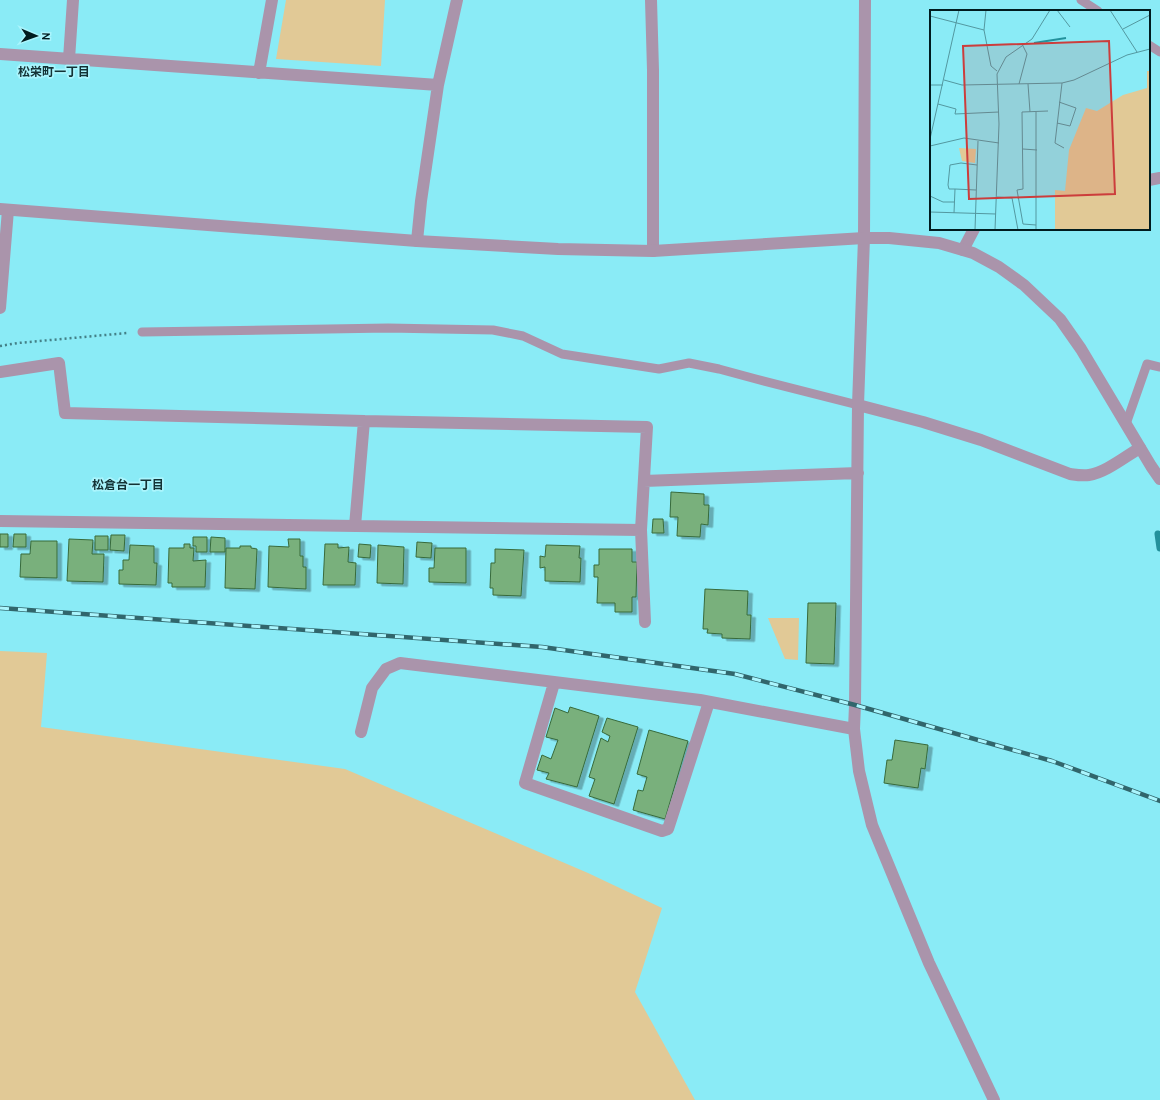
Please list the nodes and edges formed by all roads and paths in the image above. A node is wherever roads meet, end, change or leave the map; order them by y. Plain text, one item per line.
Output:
1 (73, 0) edge
2 (272, 0) edge
3 (457, 0) edge
4 (651, 0) edge
5 (865, 0) edge
6 (1081, 0) edge
7 (1096, 10) edge
8 (1150, 46) edge
9 (1160, 52) edge
10 (0, 54) edge
11 (69, 59) junction
12 (259, 72) junction
13 (438, 85) junction
14 (1160, 178) edge
15 (1150, 180) edge
16 (4, 210) edge
17 (973, 230) edge
18 (864, 238) junction
19 (418, 241) junction
20 (963, 250) junction
21 (653, 251) junction
22 (0, 308) edge
23 (142, 332) joint
24 (0, 346) edge
25 (1160, 367) edge
26 (0, 372) edge
27 (858, 405) junction
28 (364, 421) junction
29 (1126, 424) junction
30 (1140, 448) junction
31 (858, 473) junction
32 (1160, 479) edge
33 (644, 481) junction
34 (0, 521) edge
35 (355, 526) junction
36 (641, 530) junction
37 (645, 622) dead end
38 (554, 683) junction
39 (709, 702) junction
40 (854, 729) junction
41 (361, 732) dead end
42 (994, 1100) edge

1 - 11 street
2 - 12 street
3 - 13 street
4 - 21 street
5 - 18 street
6 - 7 lane
8 - 9 lane
10 - 11 street
11 - 12 street
12 - 13 street
13 - 19 street
14 - 15 street
16 - 19 street
16 - 22 street
17 - 20 street
18 - 20 street
18 - 21 street
18 - 27 street
19 - 21 street
20 - 29 street
23 - 24 path
23 - 27 lane
25 - 29 lane
26 - 28 street
27 - 30 street
27 - 31 street
28 - 33 street
28 - 35 street
29 - 30 street
30 - 32 street
31 - 33 street
31 - 40 street
33 - 36 street
34 - 35 street
35 - 36 street
36 - 37 street
38 - 39 street
38 - 39 street
38 - 41 street
39 - 40 street
40 - 42 street

